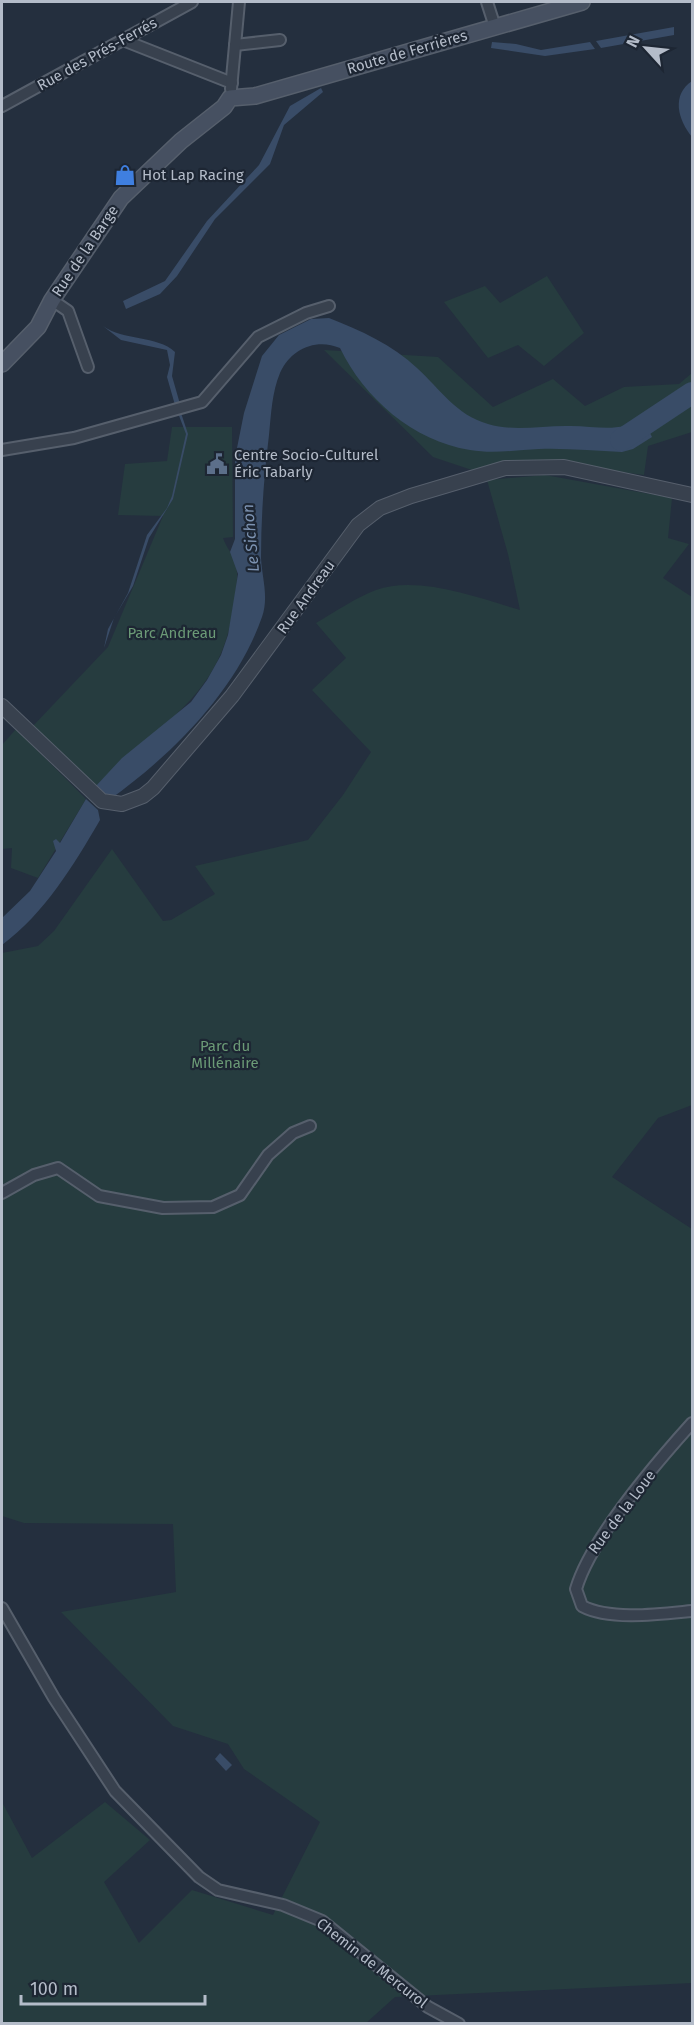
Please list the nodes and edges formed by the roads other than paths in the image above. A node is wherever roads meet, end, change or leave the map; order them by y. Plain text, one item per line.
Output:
1 (192, 2) edge
2 (239, 2) edge
3 (488, 2) edge
4 (582, 2) edge
5 (495, 27) junction
6 (123, 40) junction
7 (280, 40) dead end
8 (235, 45) junction
9 (231, 91) junction
10 (2, 106) edge
11 (52, 300) junction
12 (329, 306) dead end
13 (2, 364) edge
14 (88, 367) dead end
15 (2, 450) edge
16 (693, 495) edge
17 (2, 706) edge
18 (310, 1126) dead end
19 (2, 1193) edge
20 (693, 1423) edge
21 (2, 1608) edge
22 (693, 1611) edge
23 (459, 2024) edge

1 - 6 street, Rue des Prés-Ferrés
2 - 8 street
3 - 5 street
4 - 5 main road, Route de Ferrières
5 - 9 main road, Route de Ferrières
6 - 9 street
6 - 10 street, Rue des Prés-Ferrés
7 - 8 street
8 - 9 street
9 - 11 main road, Rue de la Barge
11 - 13 main road, Rue de la Barge
11 - 14 street
12 - 15 street
16 - 17 street, Rue Andreau
18 - 19 street
20 - 22 street, Rue de la Loue
21 - 23 street, Chemin de Mercurol

